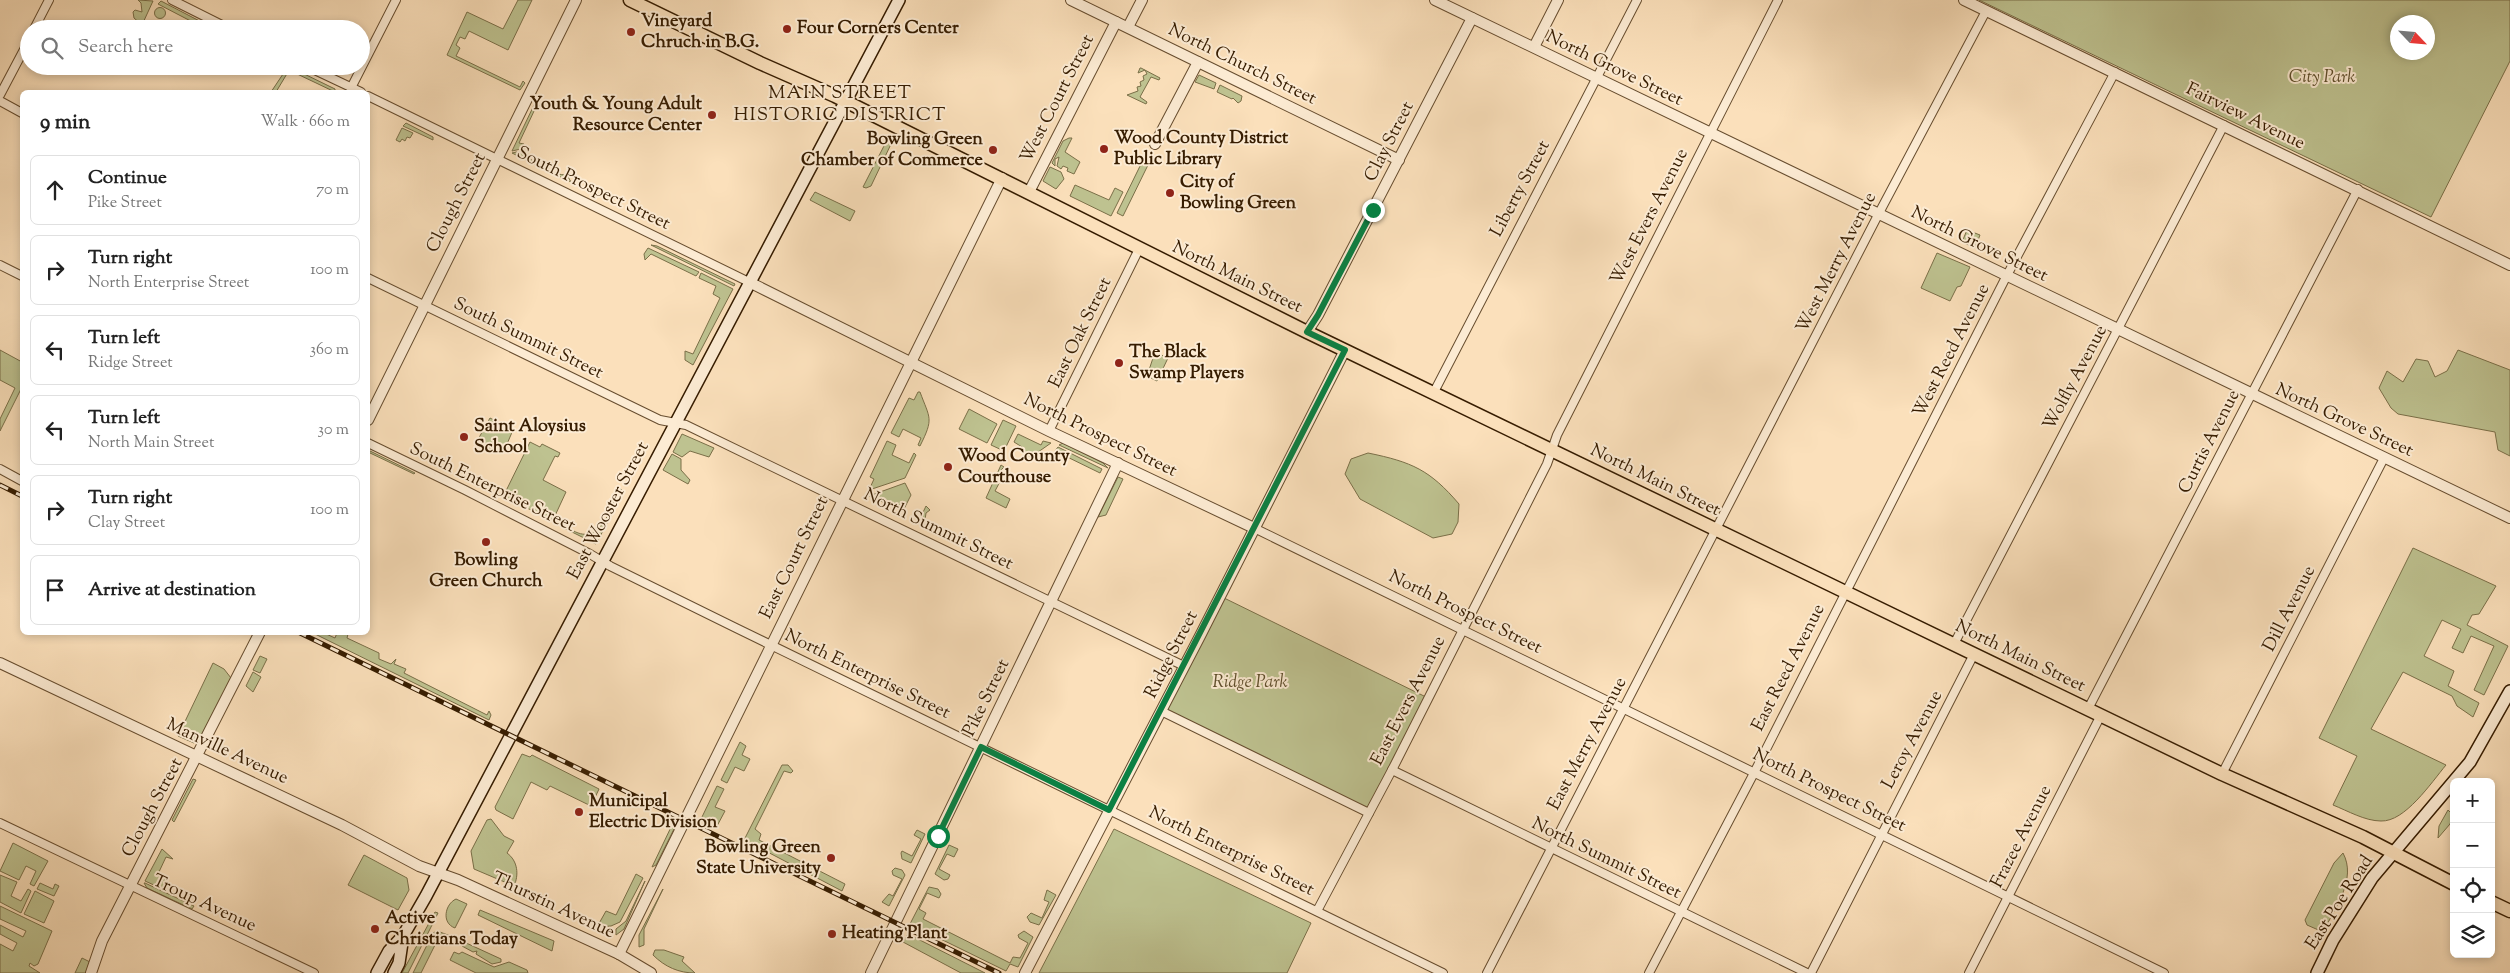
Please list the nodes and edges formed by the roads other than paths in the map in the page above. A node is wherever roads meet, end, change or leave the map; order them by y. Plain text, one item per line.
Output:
1 (49, 0) edge
2 (172, 0) edge
3 (396, 0) edge
4 (576, 0) edge
5 (630, 0) edge
6 (899, 0) edge
7 (1071, 0) edge
8 (1142, 0) edge
9 (1434, 0) edge
10 (1558, 0) edge
11 (1637, 0) edge
12 (1778, 0) edge
13 (1964, 0) edge
14 (1986, 11) junction
15 (1472, 18) junction
16 (39, 20) edge
17 (212, 20) edge
18 (1116, 22) junction
19 (1128, 28) junction
20 (1534, 47) junction
21 (370, 51) edge
22 (20, 57) edge
23 (1198, 62) junction
24 (2115, 72) junction
25 (324, 75) edge
26 (358, 75) edge
27 (1596, 78) junction
28 (351, 88) junction
29 (356, 90) edge
30 (0, 96) edge
31 (370, 97) edge
32 (0, 101) edge
33 (845, 101) junction
34 (20, 111) edge
35 (2224, 125) junction
36 (1710, 133) junction
37 (1155, 144) dead end
38 (498, 159) junction
39 (1398, 160) junction
40 (1002, 178) junction
41 (2358, 189) junction
42 (1029, 192) junction
43 (1878, 215) junction
44 (1139, 249) junction
45 (0, 265) edge
46 (2510, 265) edge
47 (20, 275) edge
48 (2007, 276) junction
49 (370, 279) edge
50 (751, 283) junction
51 (424, 305) junction
52 (2118, 330) junction
53 (1307, 332) junction
54 (1345, 350) junction
55 (910, 362) junction
56 (1434, 392) junction
57 (2252, 395) junction
58 (370, 416) edge
59 (677, 424) junction
60 (1050, 431) junction
61 (370, 444) edge
62 (1552, 450) junction
63 (2384, 458) junction
64 (1118, 463) junction
65 (0, 469) edge
66 (20, 480) edge
67 (842, 500) junction
68 (2510, 518) edge
69 (1254, 528) junction
70 (1716, 530) junction
71 (602, 561) junction
72 (1845, 590) junction
73 (1052, 602) junction
74 (1462, 628) junction
75 (259, 635) edge
76 (1954, 644) junction
77 (771, 645) junction
78 (1974, 654) junction
79 (0, 663) edge
80 (1184, 666) junction
81 (2510, 691) edge
82 (2088, 709) junction
83 (1624, 710) junction
84 (1161, 711) junction
85 (2101, 715) junction
86 (981, 747) junction
87 (198, 757) junction
88 (1392, 770) junction
89 (1754, 773) junction
90 (2222, 774) junction
91 (1109, 810) junction
92 (1369, 813) junction
93 (0, 823) edge
94 (1882, 835) junction
95 (1550, 849) junction
96 (2394, 854) junction
97 (439, 873) junction
98 (2450, 882) edge
99 (130, 886) junction
100 (2008, 897) junction
101 (2495, 904) edge
102 (1317, 911) junction
103 (2510, 911) edge
104 (1680, 912) junction
105 (403, 936) junction
106 (618, 954) junction
107 (91, 973) edge
108 (314, 973) edge
109 (377, 973) edge
110 (394, 973) edge
111 (651, 973) edge
112 (871, 973) edge
113 (1025, 973) edge
114 (1442, 973) edge
115 (1487, 973) edge
116 (1649, 973) edge
117 (1807, 973) edge
118 (1811, 973) edge
119 (1969, 973) edge
120 (2164, 973) edge
121 (2317, 973) edge

1 - 16 street
2 - 17 street
3 - 21 street
4 - 38 street, Clough Street
5 - 33 main road, North Main Street
6 - 33 main road, East Wooster Street
7 - 18 street, North Church Street
8 - 19 street
9 - 15 street, North Grove Street
10 - 20 street
11 - 27 street, Liberty Street
12 - 36 street, West Evers Avenue
13 - 14 street, Fairview Avenue
14 - 24 street, Fairview Avenue
14 - 43 street, West Merry Avenue
15 - 20 street, North Grove Street
15 - 39 street, Clay Street
18 - 19 street, North Church Street
18 - 42 street, West Court Street
19 - 23 street, North Church Street
20 - 27 street, North Grove Street
22 - 30 street
23 - 37 street
23 - 39 street, North Church Street
24 - 35 street, Fairview Avenue
24 - 48 street, West Reed Avenue
25 - 28 street
26 - 28 street
27 - 36 street, North Grove Street
27 - 56 street, Liberty Street
28 - 29 street
31 - 38 street, South Prospect Street
32 - 34 street
33 - 40 main road, North Main Street
33 - 50 main road, East Wooster Street
35 - 41 street, Fairview Avenue
35 - 52 street, Wolfly Avenue
36 - 43 street, North Grove Street
36 - 62 street, West Evers Avenue
38 - 50 street, South Prospect Street
38 - 51 street, Clough Street
39 - 53 street, Clay Street
40 - 42 main road, North Main Street
40 - 55 street, East Court Street
41 - 46 street, Fairview Avenue
41 - 57 street, Curtis Avenue
42 - 44 main road, North Main Street
43 - 48 street, North Grove Street
43 - 70 street, West Merry Avenue
44 - 53 main road, North Main Street
44 - 60 street, East Oak Street
45 - 47 street
48 - 52 street, North Grove Street
48 - 72 street, West Reed Avenue
49 - 51 street, South Summit Street
50 - 55 street, North Prospect Street
50 - 59 main road, East Wooster Street
51 - 58 street, Clough Street
51 - 59 street, South Summit Street
52 - 57 street, North Grove Street
52 - 76 street, Wolfly Avenue
53 - 54 main road, North Main Street
54 - 56 main road, North Main Street
54 - 69 street, Ridge Street
55 - 60 street, North Prospect Street
55 - 67 street, East Court Street
56 - 62 main road, North Main Street
57 - 63 street, North Grove Street
57 - 82 street, Curtis Avenue
59 - 67 street, North Summit Street
59 - 71 main road, East Wooster Street
60 - 64 street, North Prospect Street
61 - 71 street, South Enterprise Street
62 - 70 main road, North Main Street
62 - 74 street, East Evers Avenue
63 - 68 street, North Grove Street
63 - 90 street, Dill Avenue
64 - 69 street, North Prospect Street
64 - 73 street, Pike Street
65 - 66 street
67 - 73 street, North Summit Street
67 - 77 street, East Court Street
69 - 74 street, North Prospect Street
69 - 80 street, Ridge Street
70 - 72 main road, North Main Street
70 - 83 street, East Merry Avenue
71 - 77 street, North Enterprise Street
71 - 97 main road, East Wooster Street
72 - 76 main road, North Main Street
72 - 89 street, East Reed Avenue
73 - 80 street, North Summit Street
73 - 86 street, Pike Street
74 - 83 street, North Prospect Street
74 - 88 street, East Evers Avenue
75 - 87 street, Clough Street
76 - 78 main road, North Main Street
77 - 86 street, North Enterprise Street
77 - 106 street, East Court Street
78 - 82 main road, North Main Street
78 - 94 street, Leroy Avenue
79 - 87 street, Manville Avenue
80 - 84 street, Ridge Street
81 - 96 main road, East Poe Road
82 - 85 main road, North Main Street
83 - 89 street, North Prospect Street
83 - 95 street, East Merry Avenue
84 - 91 street, Ridge Street
84 - 92 street
85 - 90 main road, North Main Street
85 - 100 street, Frazee Avenue
86 - 91 street, North Enterprise Street
86 - 112 street, Pike Street
87 - 97 street, Manville Avenue
87 - 99 street, Clough Street
88 - 92 street, East Evers Avenue
88 - 95 street, North Summit Street
89 - 94 street, North Prospect Street
89 - 104 street, East Reed Avenue
90 - 96 main road, North Main Street
91 - 102 street, North Enterprise Street
91 - 113 street, Ridge Street
92 - 102 street, East Evers Avenue
93 - 99 street, Troup Avenue
94 - 100 street, North Prospect Street
94 - 118 street, Leroy Avenue
95 - 104 street, North Summit Street
95 - 115 street, East Merry Avenue
96 - 98 main road, North Main Street
96 - 121 main road, East Poe Road
97 - 105 main road, East Wooster Street
97 - 106 street, Thurstin Avenue
99 - 107 street, Clough Street
99 - 108 street, Troup Avenue
100 - 119 street, Frazee Avenue
100 - 120 street, North Prospect Street
101 - 103 main road
102 - 114 street, North Enterprise Street
104 - 116 street, East Reed Avenue
104 - 117 street, North Summit Street
105 - 109 main road, East Wooster Street
105 - 110 main road, East Wooster Street
106 - 111 street, Thurstin Avenue

